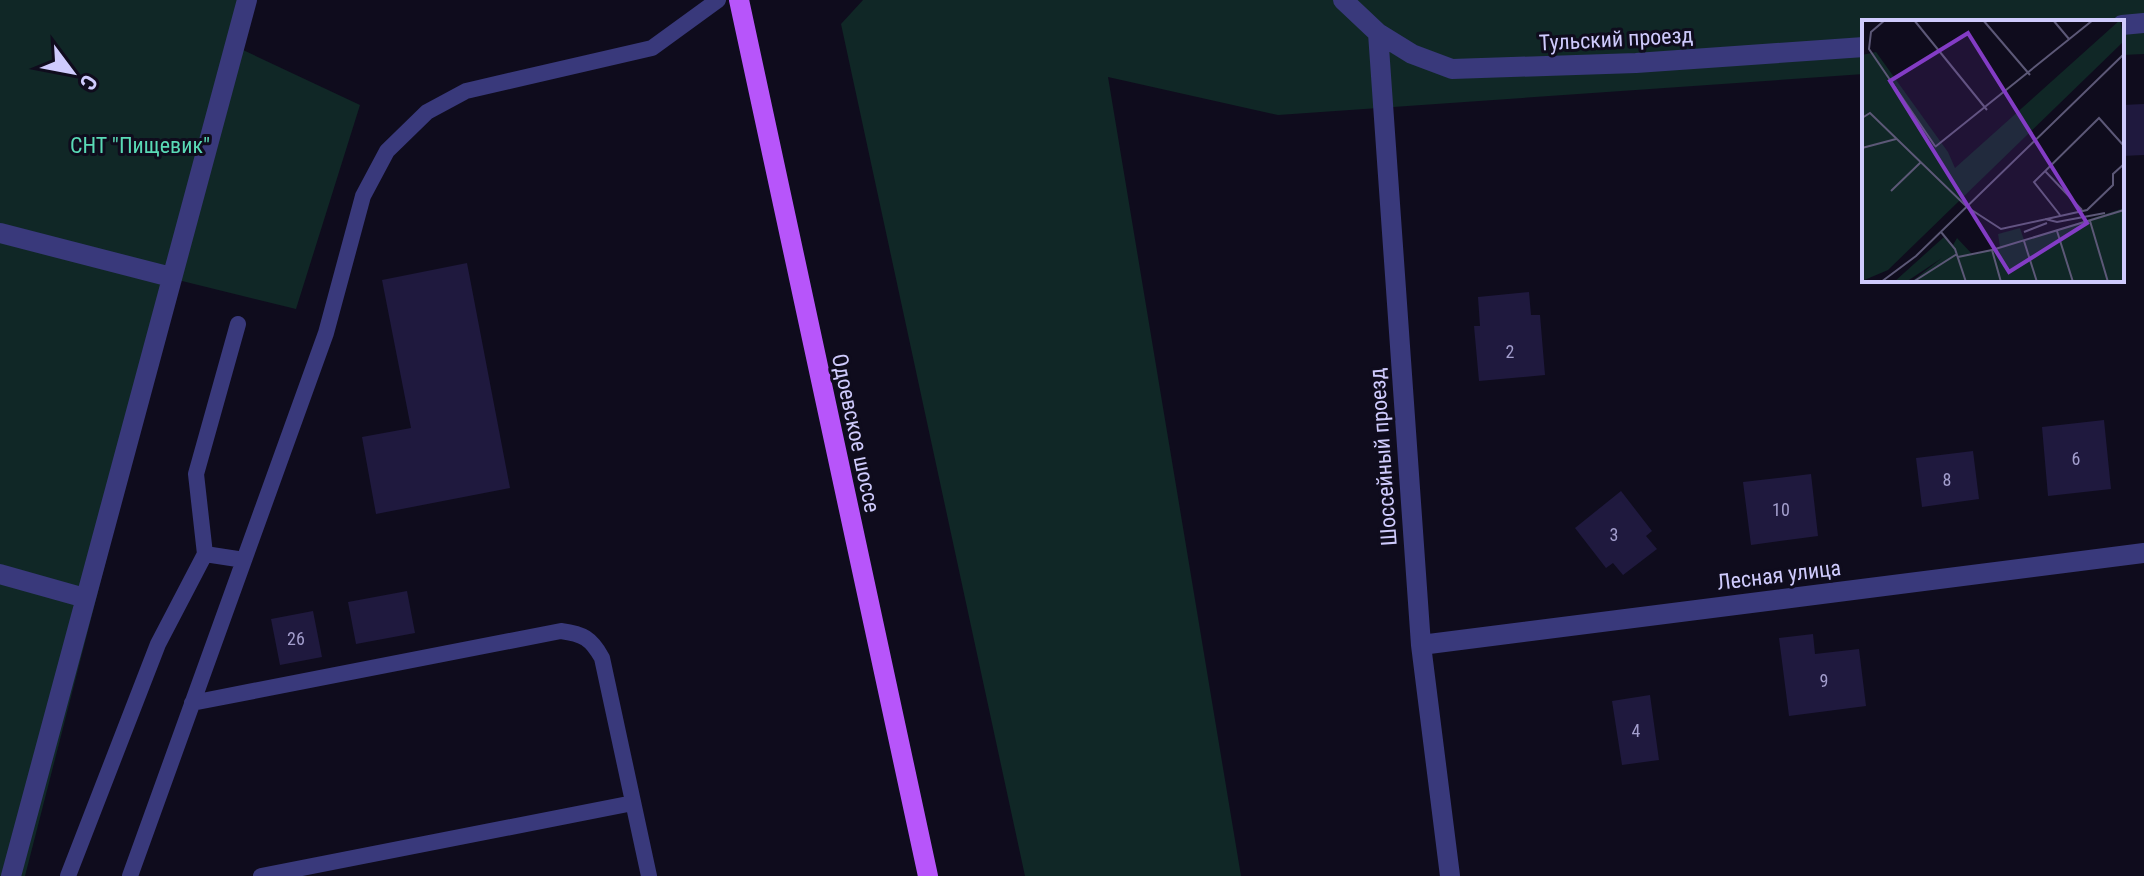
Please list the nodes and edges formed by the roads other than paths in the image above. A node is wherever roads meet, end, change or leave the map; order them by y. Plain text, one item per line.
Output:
1 (247, 0) edge
2 (718, 0) edge
3 (739, 0) edge
4 (1343, 0) edge
5 (2144, 23) edge
6 (2124, 25) edge
7 (1378, 33) junction
8 (1862, 47) edge
9 (0, 233) edge
10 (171, 277) junction
11 (238, 324) dead end
12 (2144, 553) edge
13 (205, 554) junction
14 (244, 560) junction
15 (0, 574) edge
16 (85, 598) junction
17 (1421, 645) junction
18 (192, 703) junction
19 (633, 803) junction
20 (11, 876) edge
21 (68, 876) edge
22 (130, 876) edge
23 (261, 876) edge
24 (649, 876) edge
25 (928, 876) edge
26 (1450, 876) edge

1 - 10 street
2 - 14 lane
3 - 25 main road, Одоевское шоссе
4 - 7 street, Тульский проезд
5 - 6 street
7 - 8 street, Тульский проезд
7 - 17 street, Шоссейный проезд
9 - 10 street
10 - 16 street
11 - 13 lane
12 - 17 street, Лесная улица
13 - 14 lane
13 - 21 lane
14 - 18 lane
15 - 16 street
16 - 20 street
17 - 26 street, Шоссейный проезд
18 - 19 lane
18 - 22 lane
19 - 23 lane
19 - 24 lane

